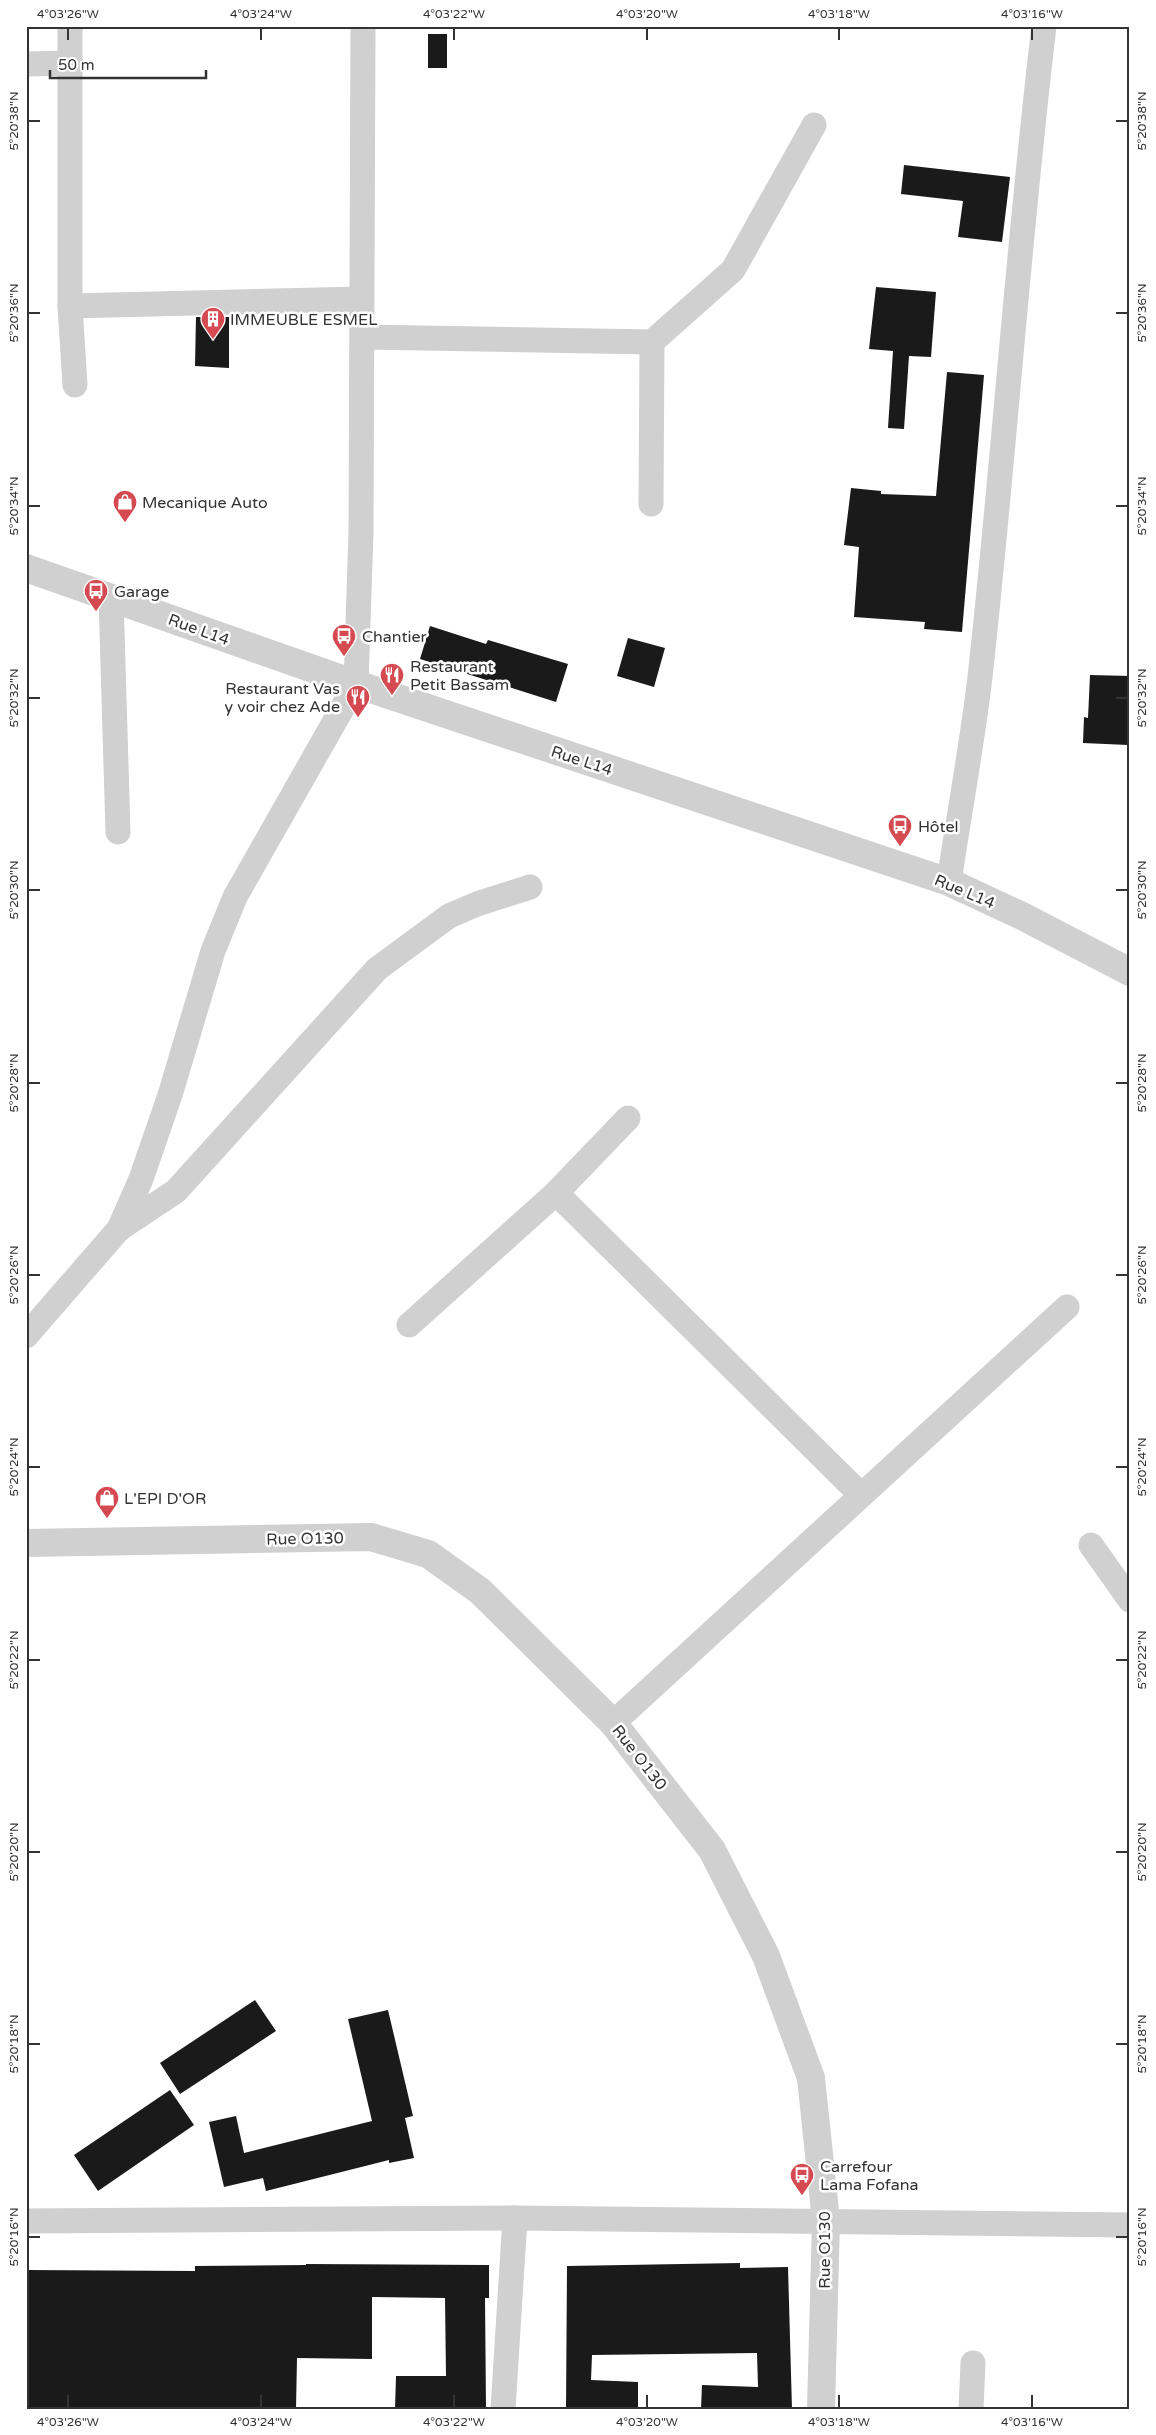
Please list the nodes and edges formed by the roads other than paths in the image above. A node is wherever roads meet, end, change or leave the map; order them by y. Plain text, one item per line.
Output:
1 (70, 26) edge
2 (363, 26) edge
3 (1044, 26) edge
4 (71, 63) junction
5 (26, 64) edge
6 (814, 125) dead end
7 (360, 299) junction
8 (70, 306) junction
9 (363, 337) junction
10 (652, 342) junction
11 (75, 385) dead end
12 (651, 504) dead end
13 (26, 568) edge
14 (111, 597) junction
15 (356, 684) junction
16 (118, 832) dead end
17 (949, 882) junction
18 (530, 888) dead end
19 (1130, 972) edge
20 (628, 1118) dead end
21 (556, 1193) junction
22 (119, 1228) junction
23 (1067, 1307) dead end
24 (409, 1326) dead end
25 (26, 1336) edge
26 (861, 1495) junction
27 (26, 1543) edge
28 (1091, 1545) dead end
29 (1130, 1600) edge
30 (613, 1723) junction
31 (515, 2218) junction
32 (26, 2221) edge
33 (826, 2221) junction
34 (1130, 2225) edge
35 (973, 2363) dead end
36 (503, 2409) edge
37 (821, 2409) edge
38 (971, 2409) edge

1 - 4 street
2 - 7 street
3 - 17 street
4 - 5 street
4 - 8 street
6 - 10 street
7 - 8 street
7 - 9 street
8 - 11 street
9 - 10 street
9 - 15 street
10 - 12 street
13 - 14 street, Rue L14
14 - 15 street, Rue L14
14 - 16 street
15 - 17 street, Rue L14
15 - 22 street
17 - 19 street, Rue L14
18 - 22 street
20 - 21 street
21 - 24 street
21 - 26 street
22 - 25 street
23 - 26 street
26 - 30 street
27 - 30 street, Rue O130
28 - 29 street
30 - 33 street, Rue O130
31 - 32 street
31 - 33 street
31 - 36 street
33 - 34 street
33 - 37 street, Rue O130
35 - 38 street

